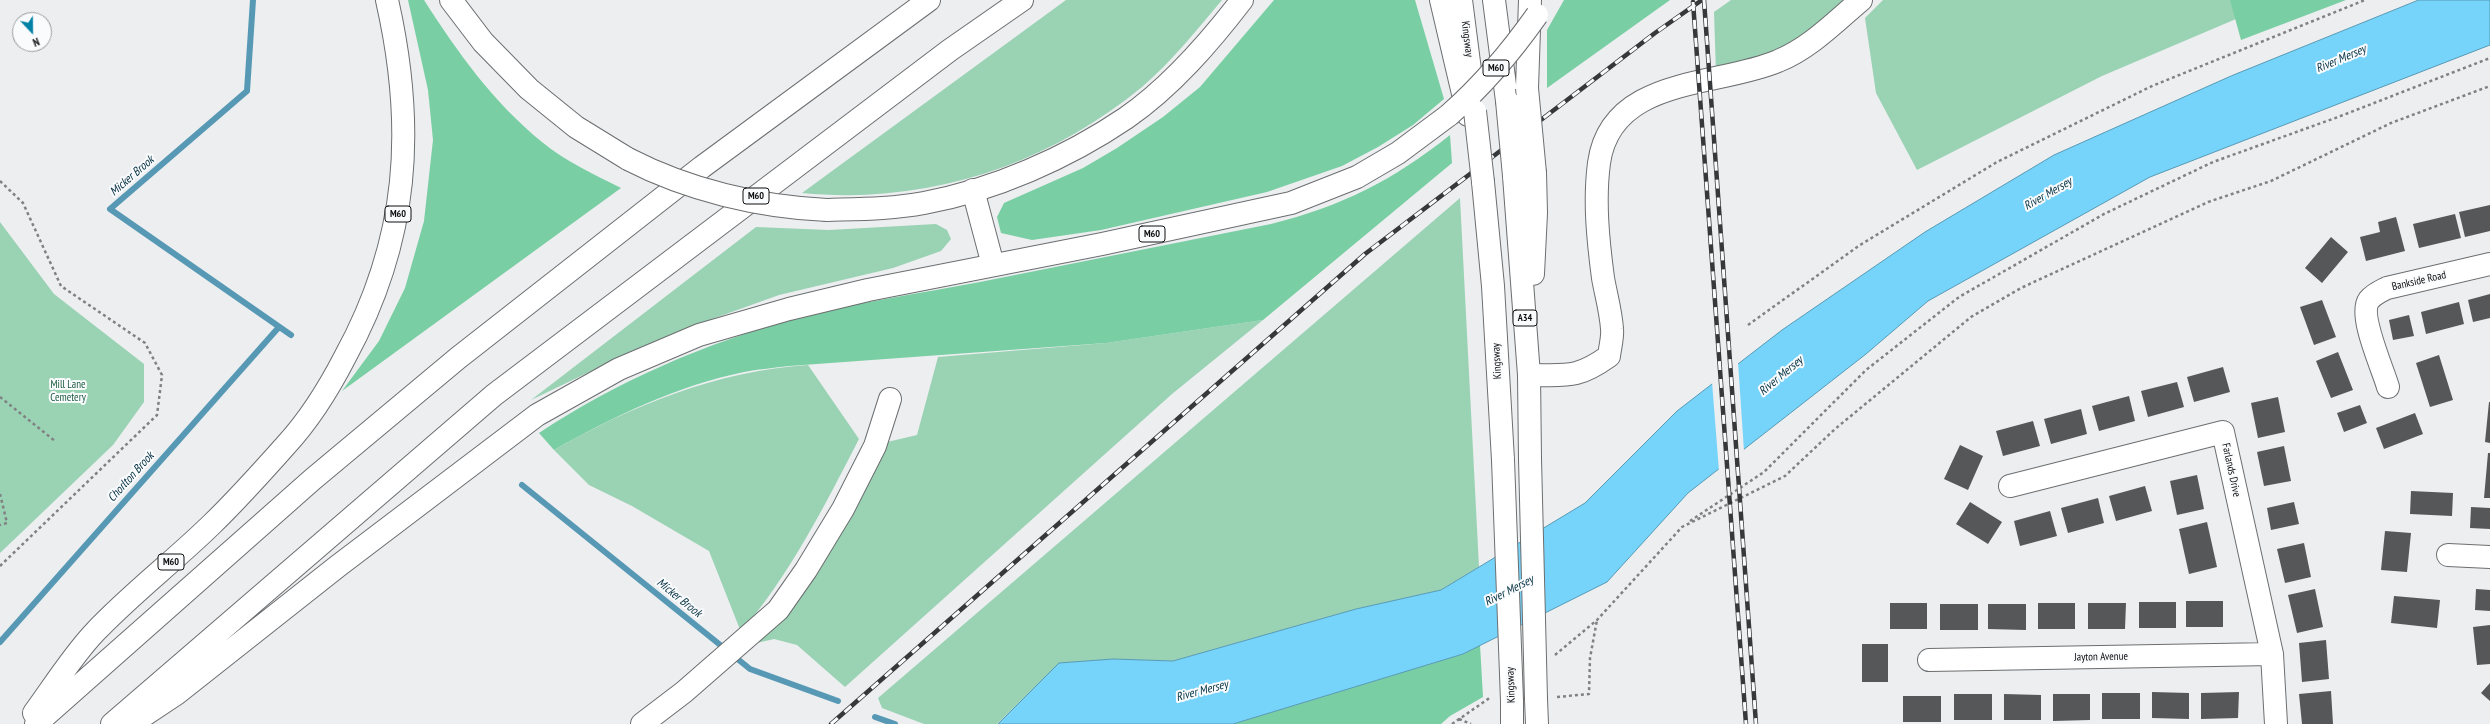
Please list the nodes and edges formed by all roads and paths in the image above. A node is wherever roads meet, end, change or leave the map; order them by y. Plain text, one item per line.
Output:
1 (387, 0) edge
2 (450, 0) edge
3 (930, 0) edge
4 (1022, 0) edge
5 (1242, 0) edge
6 (1441, 0) edge
7 (1461, 0) edge
8 (1494, 0) edge
9 (1530, 0) edge
10 (1545, 0) edge
11 (1861, 0) edge
12 (2365, 0) edge
13 (2490, 58) edge
14 (2490, 86) edge
15 (1471, 113) junction
16 (1524, 175) junction
17 (0, 181) edge
18 (972, 190) junction
19 (2490, 264) edge
20 (993, 265) junction
21 (1748, 325) dead end
22 (1529, 371) junction
23 (2388, 387) dead end
24 (0, 397) edge
25 (890, 399) dead end
26 (55, 442) dead end
27 (2010, 486) dead end
28 (0, 494) edge
29 (0, 525) edge
30 (1682, 527) junction
31 (2448, 555) dead end
32 (2490, 557) edge
33 (0, 566) edge
34 (1597, 620) junction
35 (2272, 654) junction
36 (1554, 656) dead end
37 (1929, 660) dead end
38 (1561, 697) dead end
39 (1503, 698) junction
40 (1458, 718) junction
41 (26, 724) edge
42 (36, 724) edge
43 (112, 724) edge
44 (132, 724) edge
45 (642, 724) edge
46 (1452, 724) edge
47 (1471, 724) edge
48 (1512, 724) edge
49 (1537, 724) edge
50 (2276, 724) edge

1 - 41 main road, M60
2 - 18 main road, M60, bridge
3 - 42 main road
4 - 43 main road, M60
5 - 18 main road, M60
6 - 15 main road
7 - 15 main road, Kingsway
8 - 16 main road, A34, bridge
9 - 16 main road, bridge
10 - 20 main road, M60, bridge
11 - 22 main road
12 - 21 path
13 - 30 path
14 - 30 path
15 - 39 main road, Kingsway, bridge
16 - 22 main road, A34
17 - 33 path
18 - 20 main road
19 - 23 main road, Bankside Road
20 - 44 main road, M60
22 - 49 main road, A34, bridge
24 - 26 path
25 - 45 main road
27 - 35 main road, Farlands Drive
28 - 29 path
30 - 34 path
31 - 32 main road
34 - 36 path
34 - 38 path
35 - 37 main road, Jayton Avenue
35 - 50 main road, Farlands Drive
39 - 40 path
39 - 48 main road, Kingsway
40 - 46 path
40 - 47 path

